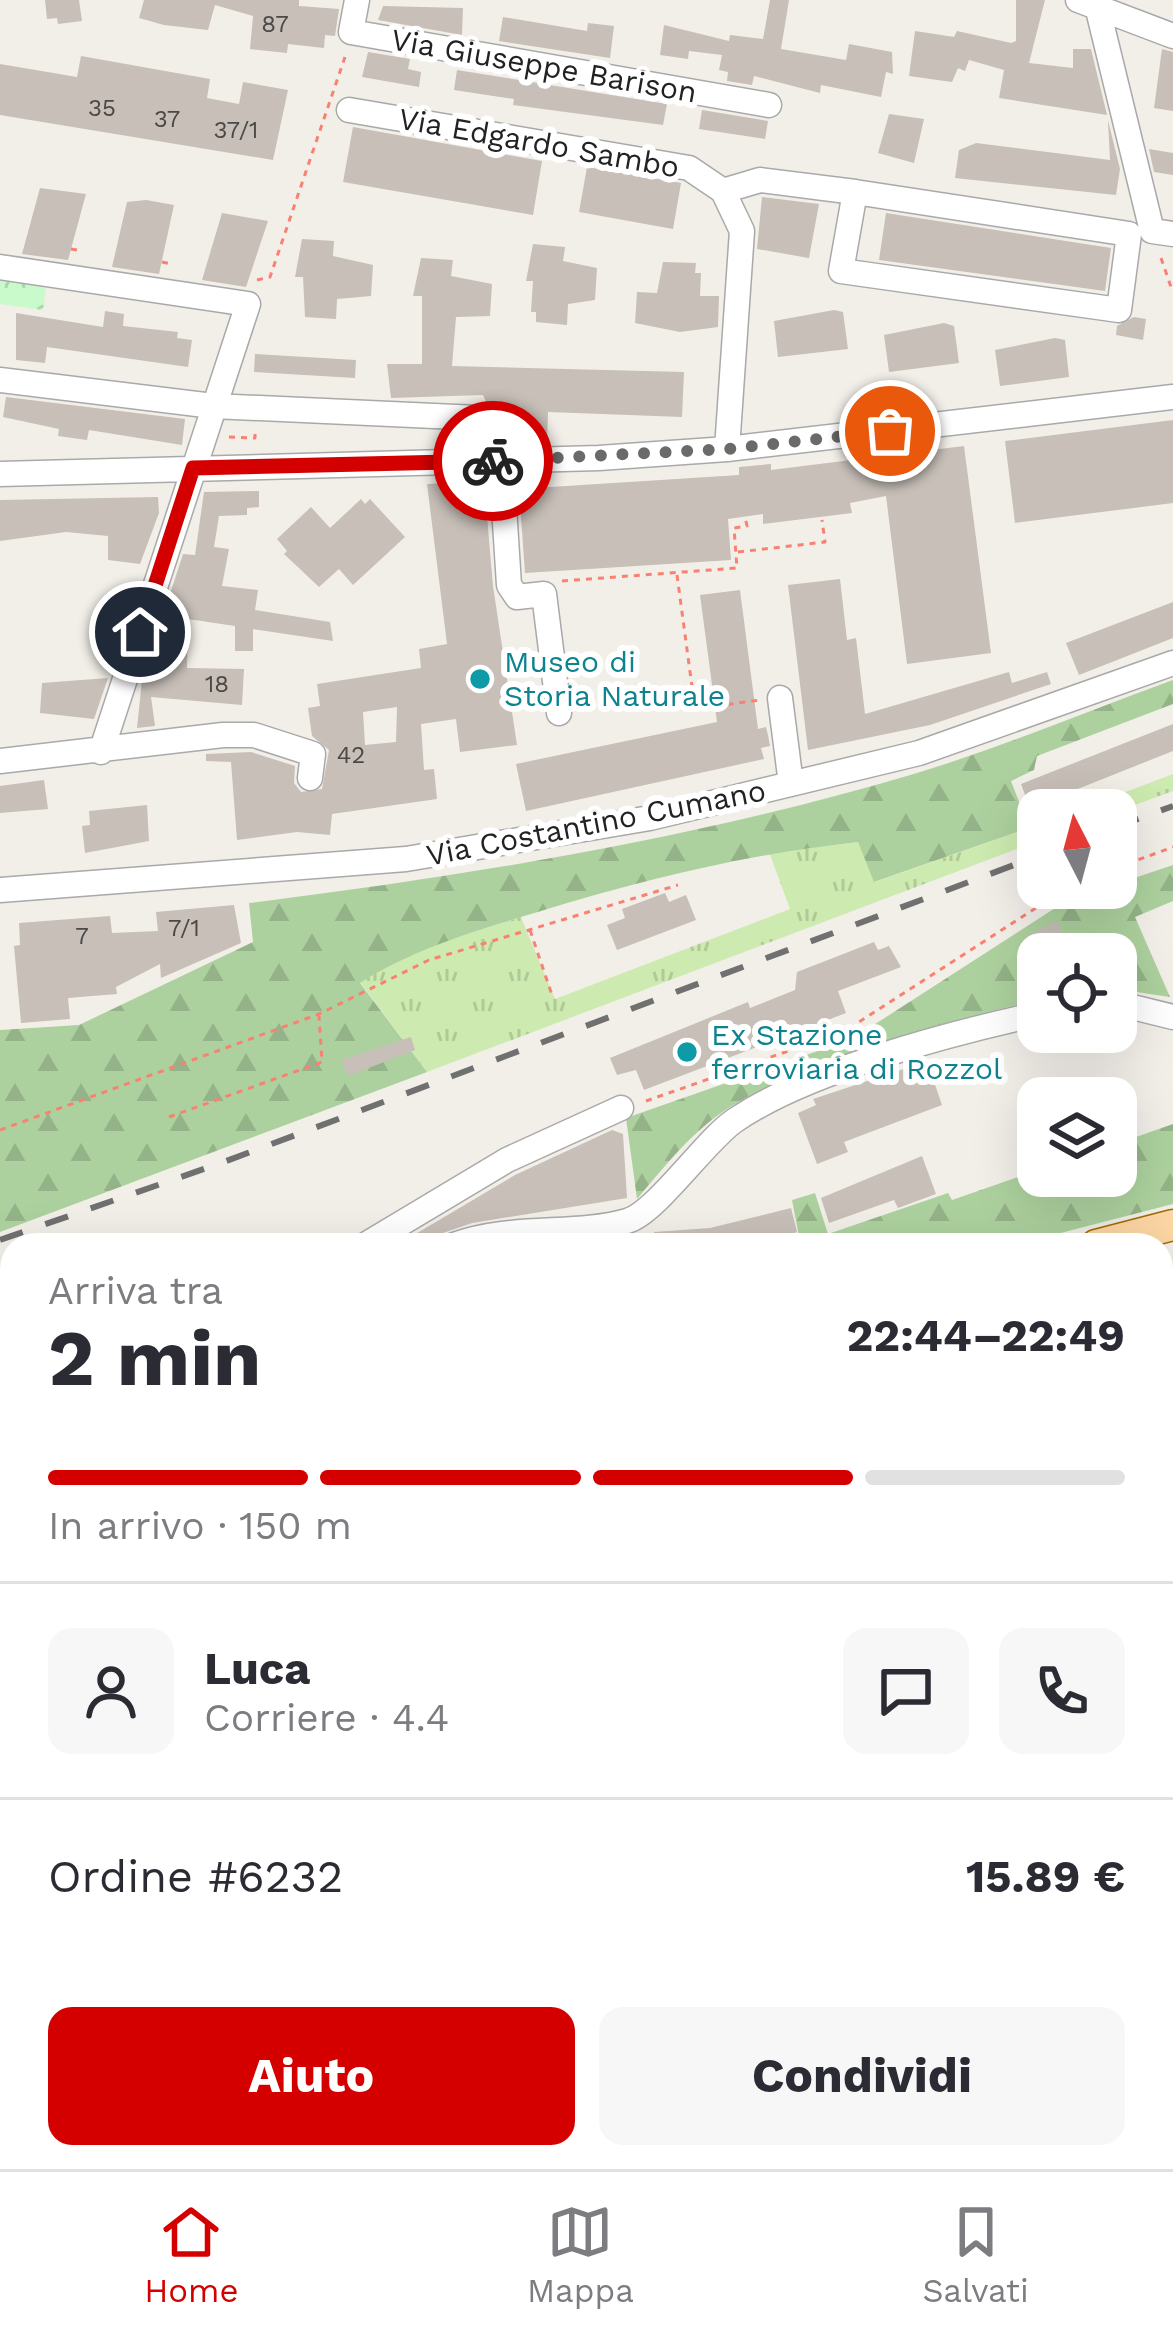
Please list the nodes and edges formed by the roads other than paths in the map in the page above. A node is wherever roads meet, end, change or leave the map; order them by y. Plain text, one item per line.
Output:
1 (357, 0) edge
2 (1088, 3) edge
3 (1173, 36) edge
4 (769, 104) dead end
5 (349, 110) dead end
6 (723, 191) junction
7 (855, 192) junction
8 (1162, 232) edge
9 (0, 267) edge
10 (0, 380) edge
11 (1173, 397) edge
12 (213, 406) junction
13 (478, 418) dead end
14 (727, 449) junction
15 (502, 461) junction
16 (193, 468) junction
17 (0, 474) edge
18 (1173, 663) edge
19 (779, 698) road end
20 (560, 713) dead end
21 (101, 752) junction
22 (0, 761) edge
23 (310, 778) dead end
24 (791, 784) junction
25 (0, 890) edge
26 (1137, 1008) edge
27 (1173, 1017) edge
28 (1017, 1018) edge
29 (621, 1108) road end
30 (1173, 1225) edge
31 (385, 1233) edge
32 (512, 1233) edge
33 (1142, 1233) edge

1 - 4 street, Via Giuseppe Barison
2 - 3 street
2 - 8 street
5 - 6 street, Via Edgardo Sambo
6 - 7 street
6 - 14 street
7 - 7 street
9 - 12 street
10 - 12 street
11 - 14 street
12 - 13 street
12 - 16 street
14 - 15 street
15 - 16 street
15 - 20 street
16 - 17 street
16 - 21 street
18 - 24 street, Via Costantino Cumano
19 - 24 street
21 - 22 street
21 - 23 street
24 - 25 street, Via Costantino Cumano
26 - 27 street
28 - 32 street
29 - 31 street
30 - 33 main road

